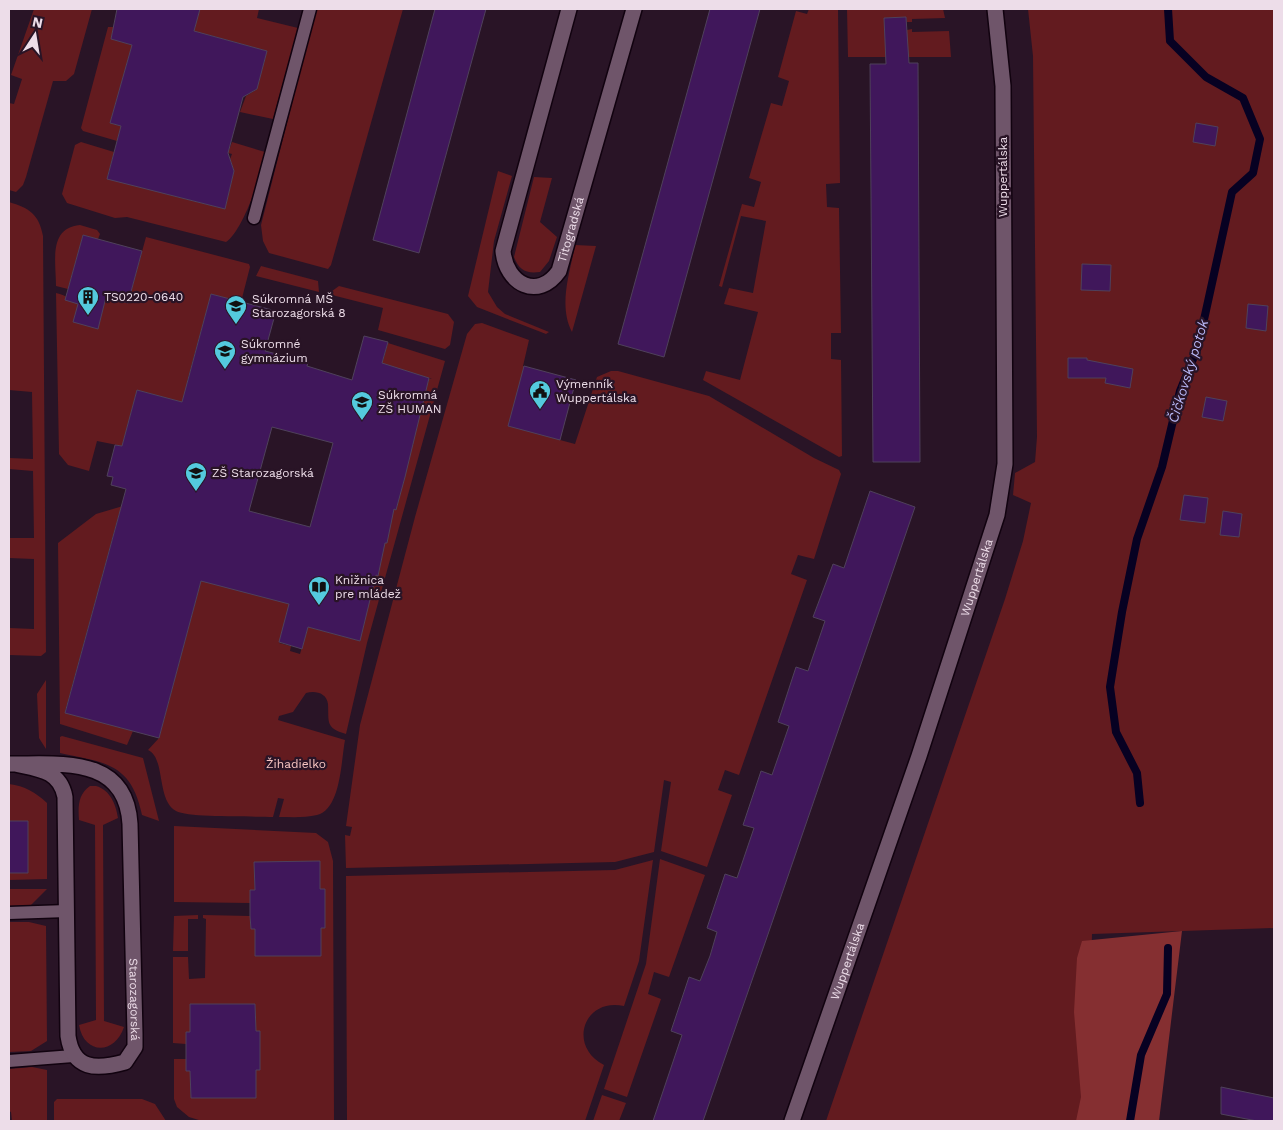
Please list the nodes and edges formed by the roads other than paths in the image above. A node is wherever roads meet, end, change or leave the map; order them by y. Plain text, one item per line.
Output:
1 (310, 9) edge
2 (569, 9) edge
3 (634, 9) edge
4 (995, 9) edge
5 (254, 218) dead end
6 (12, 764) edge
7 (67, 911) junction
8 (9, 913) edge
9 (73, 1056) junction
10 (9, 1062) edge
11 (792, 1121) edge

1 - 5 lane
2 - 3 street, Titogradská
4 - 11 street, Wuppertálska
6 - 7 street, Starozagorská
6 - 9 street, Starozagorská
7 - 8 lane
7 - 9 street, Starozagorská
9 - 10 lane

